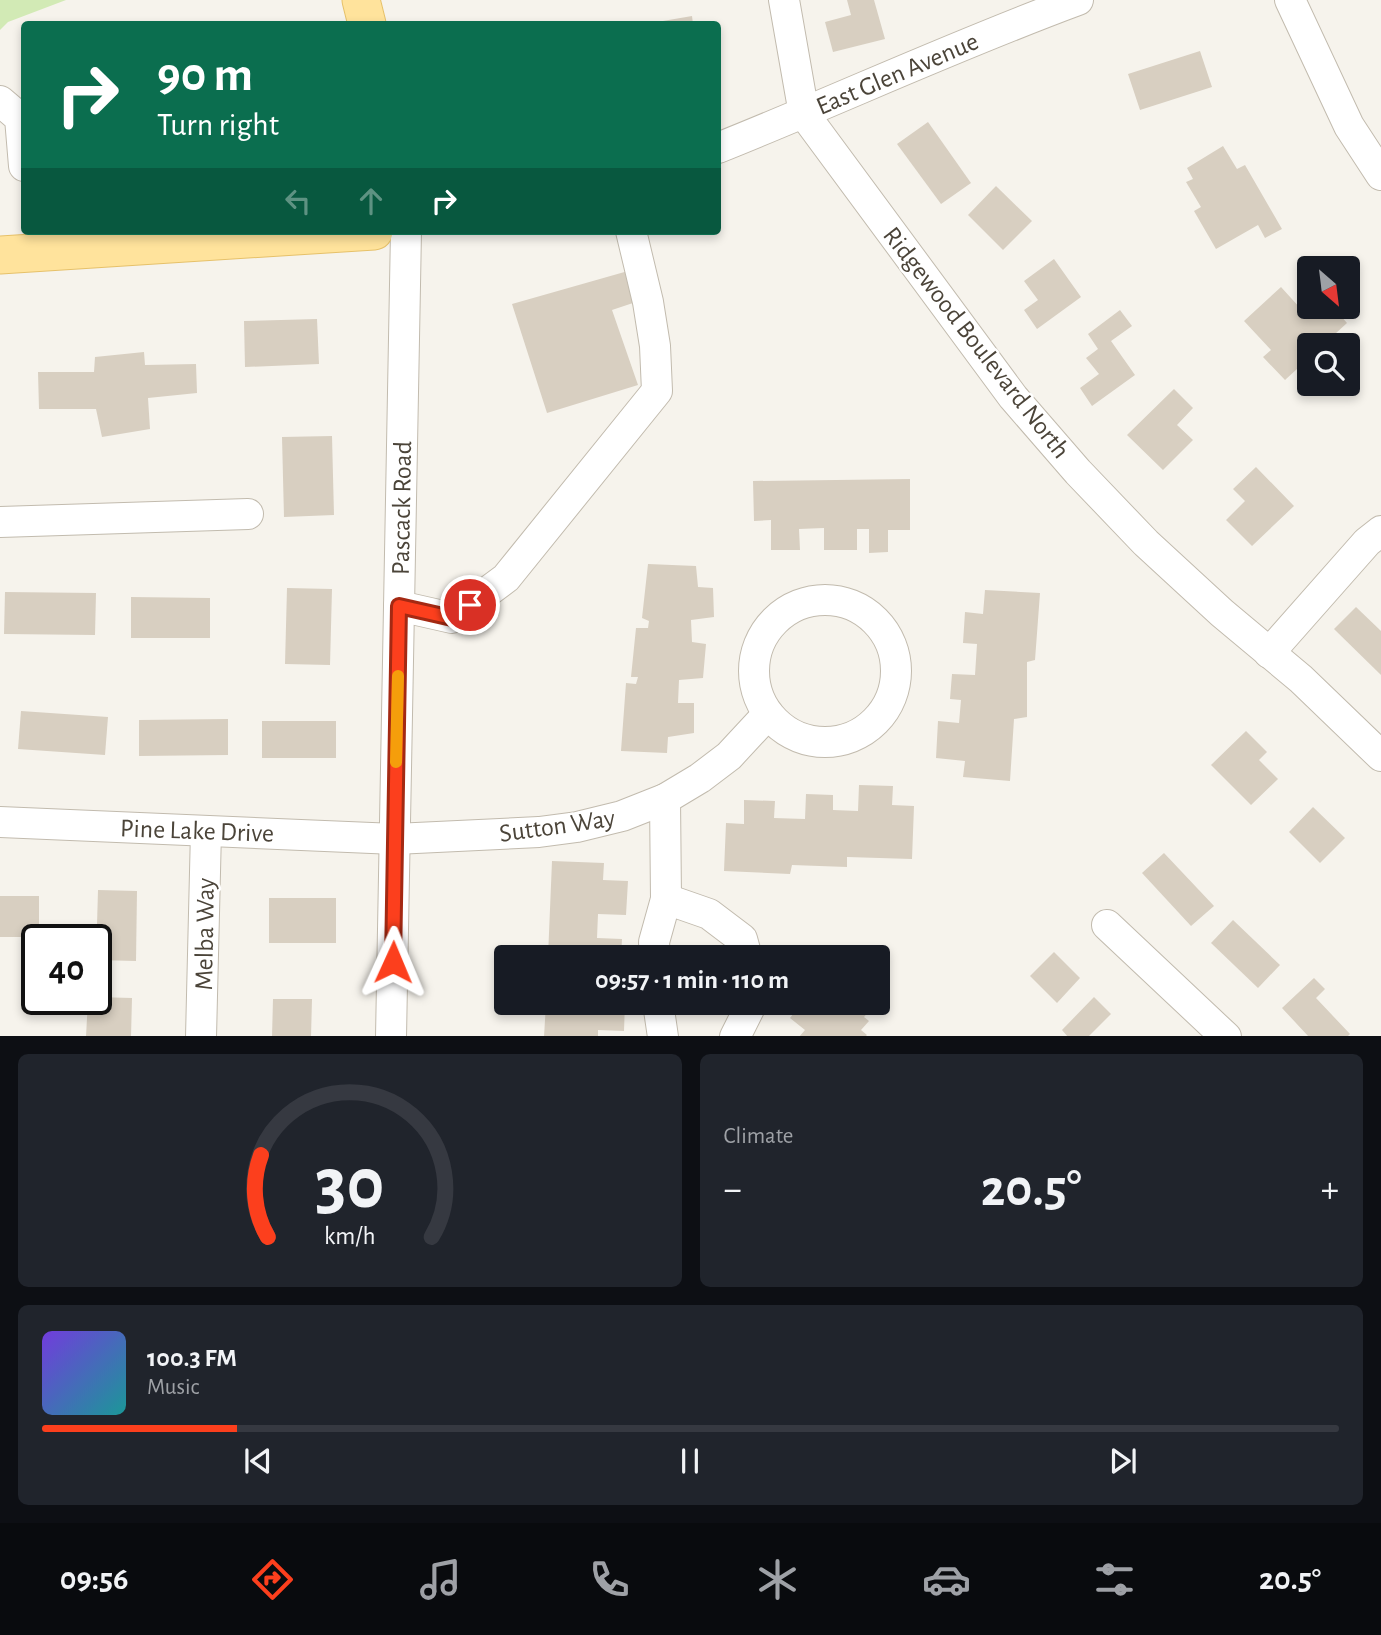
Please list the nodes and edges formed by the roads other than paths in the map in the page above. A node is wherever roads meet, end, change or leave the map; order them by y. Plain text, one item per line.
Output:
1 (361, 0) edge
2 (784, 0) edge
3 (1078, 0) edge
4 (1290, 0) edge
5 (366, 21) edge
6 (0, 100) edge
7 (804, 114) junction
8 (21, 130) edge
9 (721, 147) edge
10 (1381, 175) edge
11 (286, 235) edge
12 (406, 235) edge
13 (632, 235) edge
14 (21, 247) edge
15 (248, 514) dead end
16 (0, 522) edge
17 (1381, 531) edge
18 (399, 606) junction
19 (1269, 653) junction
20 (768, 714) junction
21 (1381, 756) edge
22 (665, 799) junction
23 (0, 822) edge
24 (206, 831) junction
25 (395, 839) junction
26 (666, 899) junction
27 (1107, 925) dead end
28 (654, 945) edge
29 (744, 945) edge
30 (660, 1015) edge
31 (746, 1015) edge
32 (201, 1036) edge
33 (391, 1036) edge
34 (663, 1036) edge
35 (736, 1036) edge
36 (1225, 1036) edge

1 - 5 main road
2 - 7 street
3 - 7 street, East Glen Avenue
4 - 10 street
6 - 8 street
7 - 9 street, East Glen Avenue
7 - 19 street, Ridgewood Boulevard North
11 - 14 main road
12 - 18 street, Pascack Road
13 - 18 street
15 - 16 street
17 - 19 street
18 - 25 street, Pascack Road
19 - 21 street, Ridgewood Boulevard North
20 - 20 street
20 - 22 street, Sutton Way
22 - 25 street, Sutton Way
22 - 26 street
23 - 24 street, Pine Lake Drive
24 - 25 street, Pine Lake Drive
24 - 32 street, Melba Way
25 - 33 street, Pascack Road
26 - 28 street
26 - 29 street
27 - 36 street
30 - 34 street
31 - 35 street

